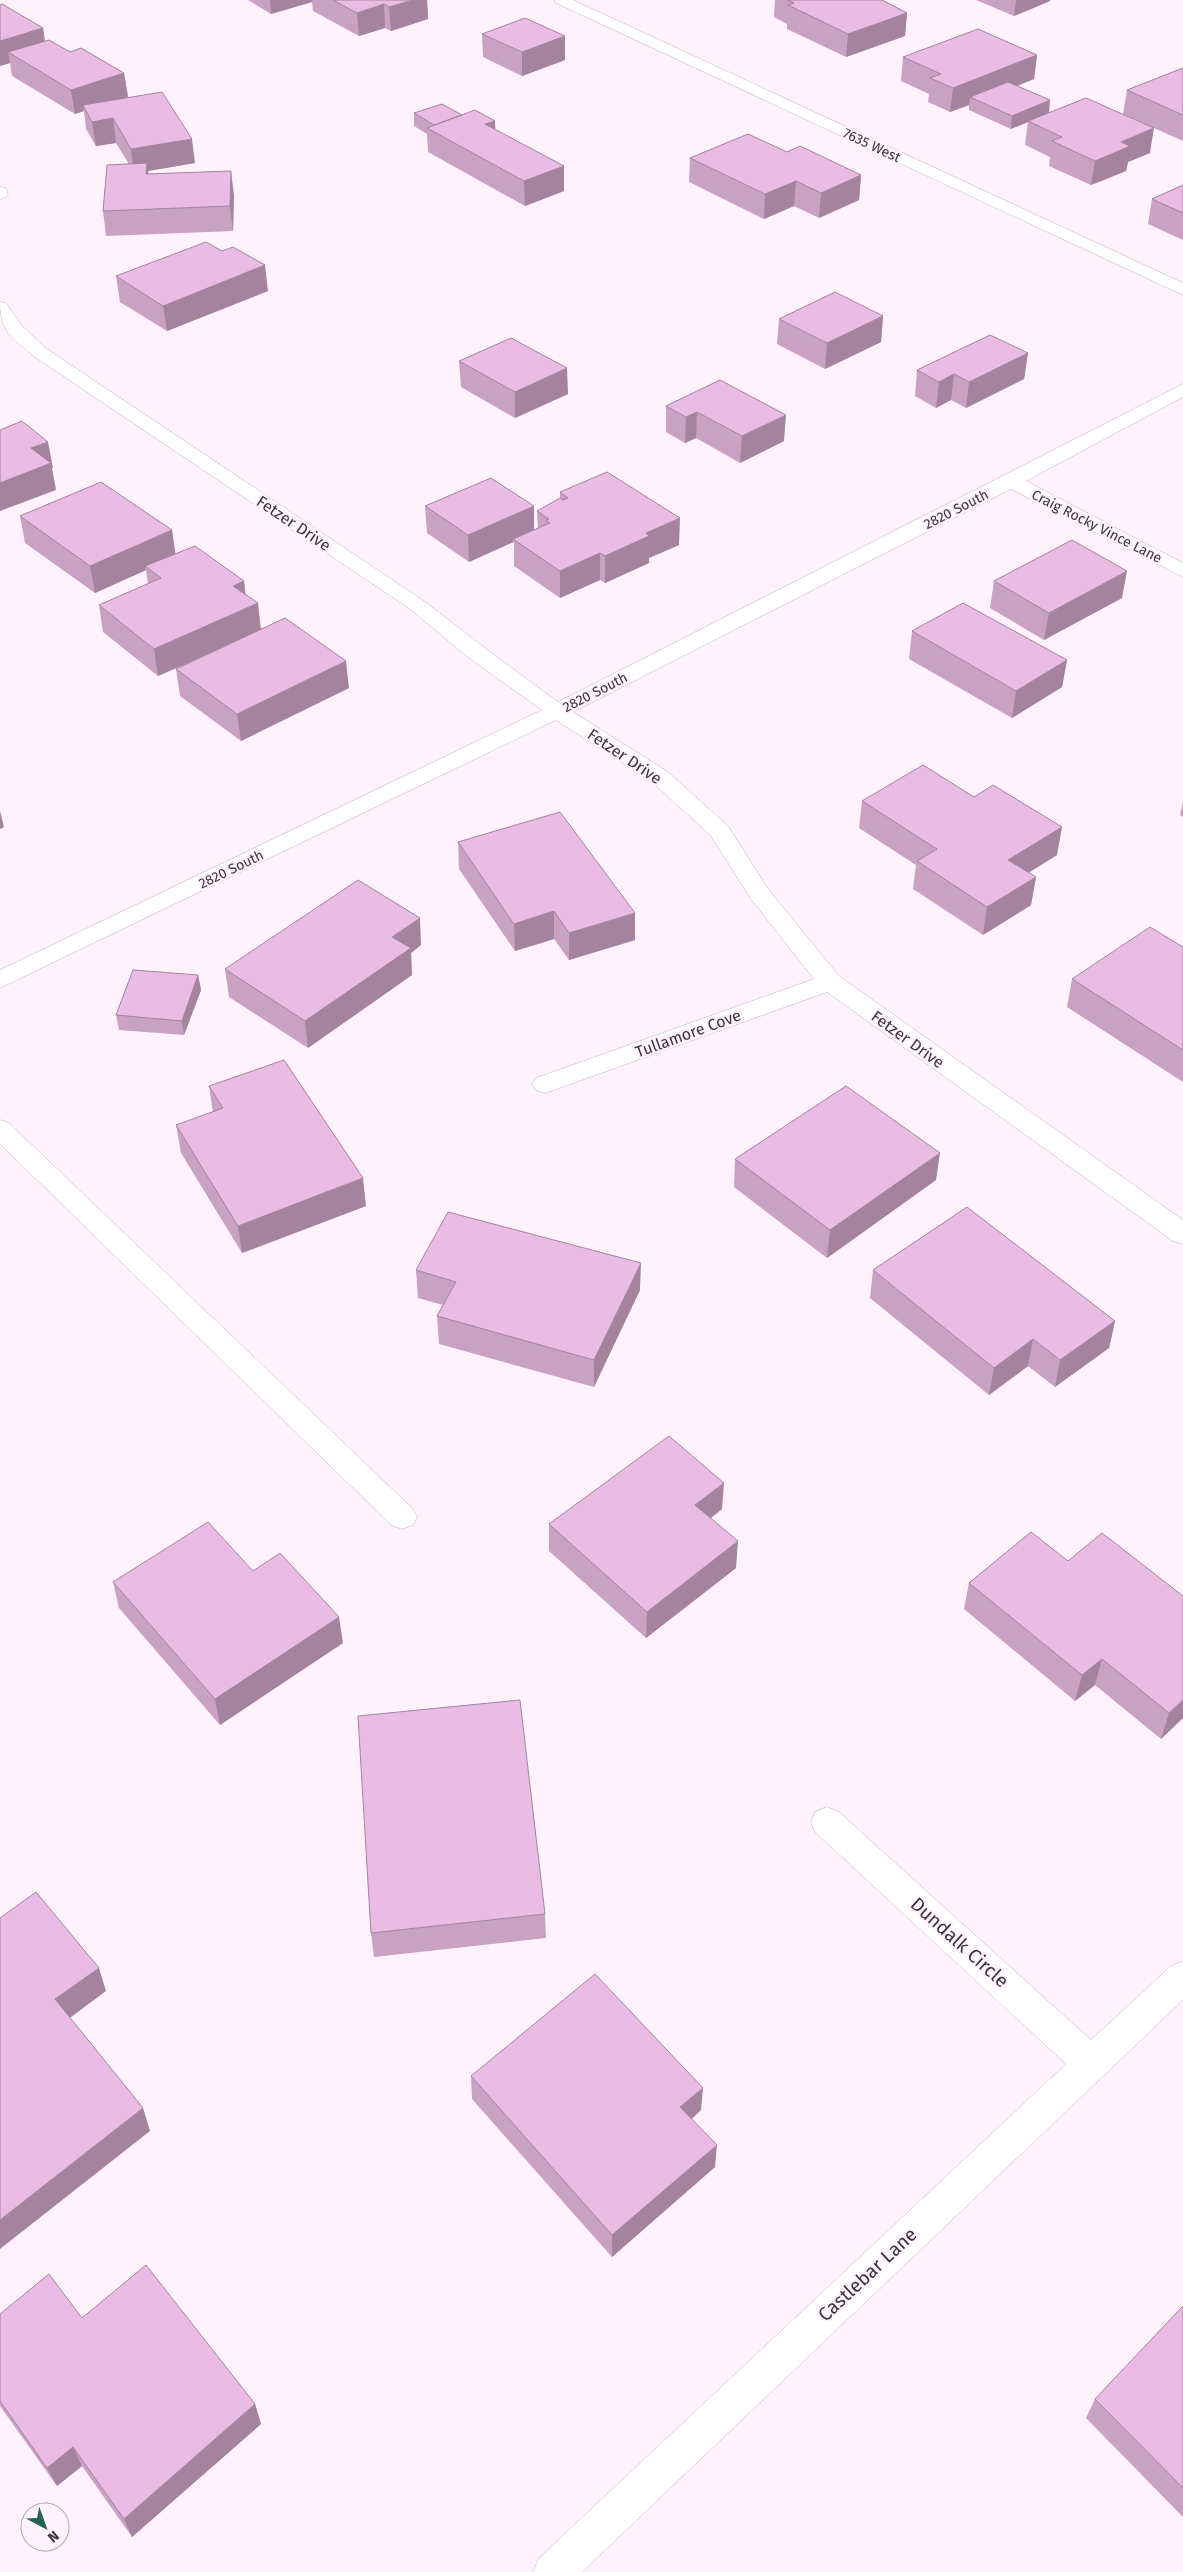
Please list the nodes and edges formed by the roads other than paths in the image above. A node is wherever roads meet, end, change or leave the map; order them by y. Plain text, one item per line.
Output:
1 (561, 0) edge
2 (1183, 290) edge
3 (0, 307) edge
4 (1183, 390) edge
5 (1012, 481) junction
6 (1183, 571) edge
7 (558, 711) junction
8 (0, 980) edge
9 (830, 982) junction
10 (545, 1084) dead end
11 (0, 1129) edge
12 (1183, 1234) edge
13 (402, 1517) dead end
14 (828, 1822) dead end
15 (1183, 1977) edge
16 (1091, 2063) junction
17 (552, 2572) edge

1 - 2 street, 7635 West
3 - 7 street, Fetzer Drive
4 - 5 street, 2820 South
5 - 6 street, Craig Rocky Vince Lane
5 - 7 street, 2820 South
7 - 8 street, 2820 South
7 - 9 street, Fetzer Drive
9 - 10 street, Tullamore Cove
9 - 12 street, Fetzer Drive
11 - 13 street
14 - 16 street, Dundalk Circle
15 - 16 street, Castlebar Lane
16 - 17 street, Castlebar Lane

